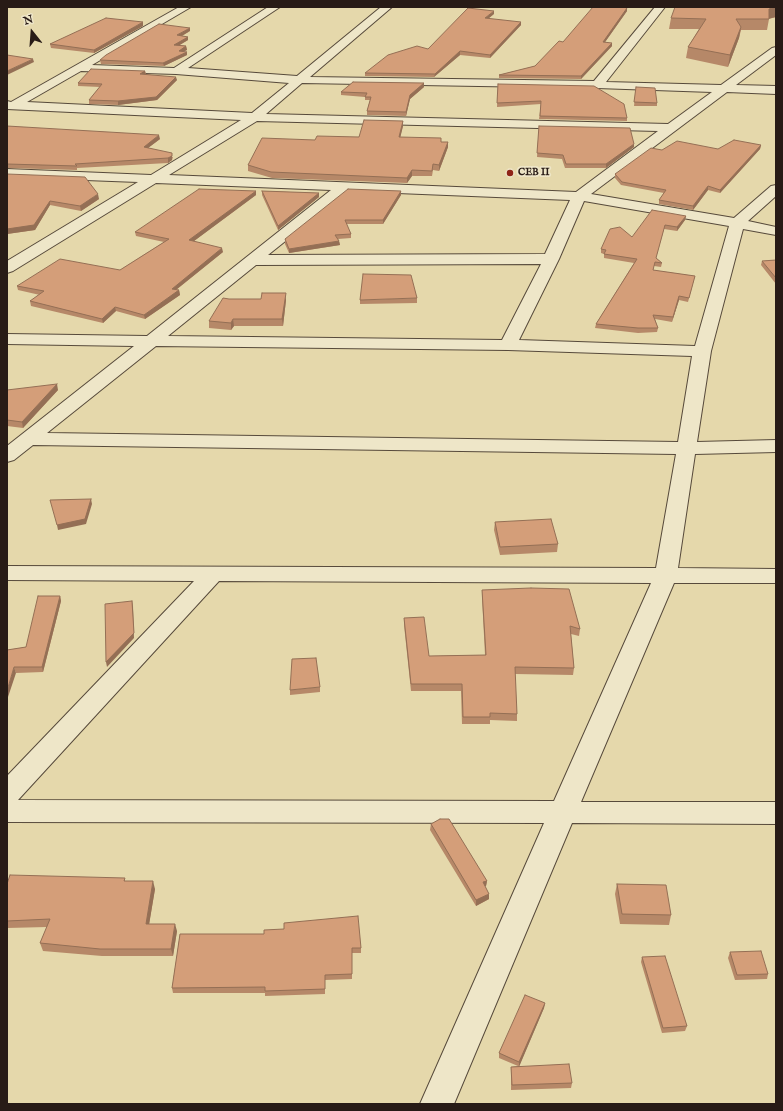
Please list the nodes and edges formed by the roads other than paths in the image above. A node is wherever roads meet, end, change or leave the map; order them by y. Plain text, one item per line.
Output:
1 (186, 7) edge
2 (275, 7) edge
3 (387, 7) edge
4 (660, 7) edge
5 (776, 50) edge
6 (78, 68) junction
7 (176, 71) junction
8 (300, 80) junction
9 (597, 85) junction
10 (724, 89) junction
11 (776, 90) edge
12 (9, 106) edge
13 (255, 117) junction
14 (671, 128) junction
15 (7, 173) edge
16 (153, 179) junction
17 (344, 187) junction
18 (776, 189) edge
19 (579, 196) junction
20 (737, 223) junction
21 (776, 231) edge
22 (15, 259) edge
23 (551, 259) junction
24 (253, 260) junction
25 (7, 268) edge
26 (7, 339) edge
27 (153, 340) junction
28 (508, 345) junction
29 (702, 352) junction
30 (29, 439) junction
31 (776, 446) edge
32 (686, 448) junction
33 (7, 456) edge
34 (7, 573) edge
35 (213, 574) junction
36 (666, 575) junction
37 (776, 576) edge
38 (7, 794) edge
39 (7, 811) edge
40 (562, 812) junction
41 (776, 813) edge
42 (437, 1104) edge

1 - 6 street
2 - 7 street
3 - 8 street
4 - 9 street
5 - 10 street
6 - 7 street
6 - 12 street
7 - 8 street
8 - 9 street
8 - 13 street
9 - 10 street
10 - 11 street
10 - 14 street
12 - 13 street
13 - 14 street
13 - 16 street
14 - 19 street
15 - 16 street
16 - 17 street
16 - 22 street
17 - 19 street
17 - 24 street
18 - 20 street
19 - 20 street
19 - 23 street
20 - 21 street
20 - 29 street
22 - 25 street
23 - 24 street
23 - 28 street
24 - 27 street
26 - 27 street
27 - 28 street
27 - 30 street
28 - 29 street
29 - 32 street
30 - 32 street
30 - 33 street
31 - 32 street
32 - 36 street
34 - 35 street
35 - 36 street
35 - 38 street
36 - 37 street
36 - 40 street
39 - 40 street
40 - 41 street
40 - 42 street

